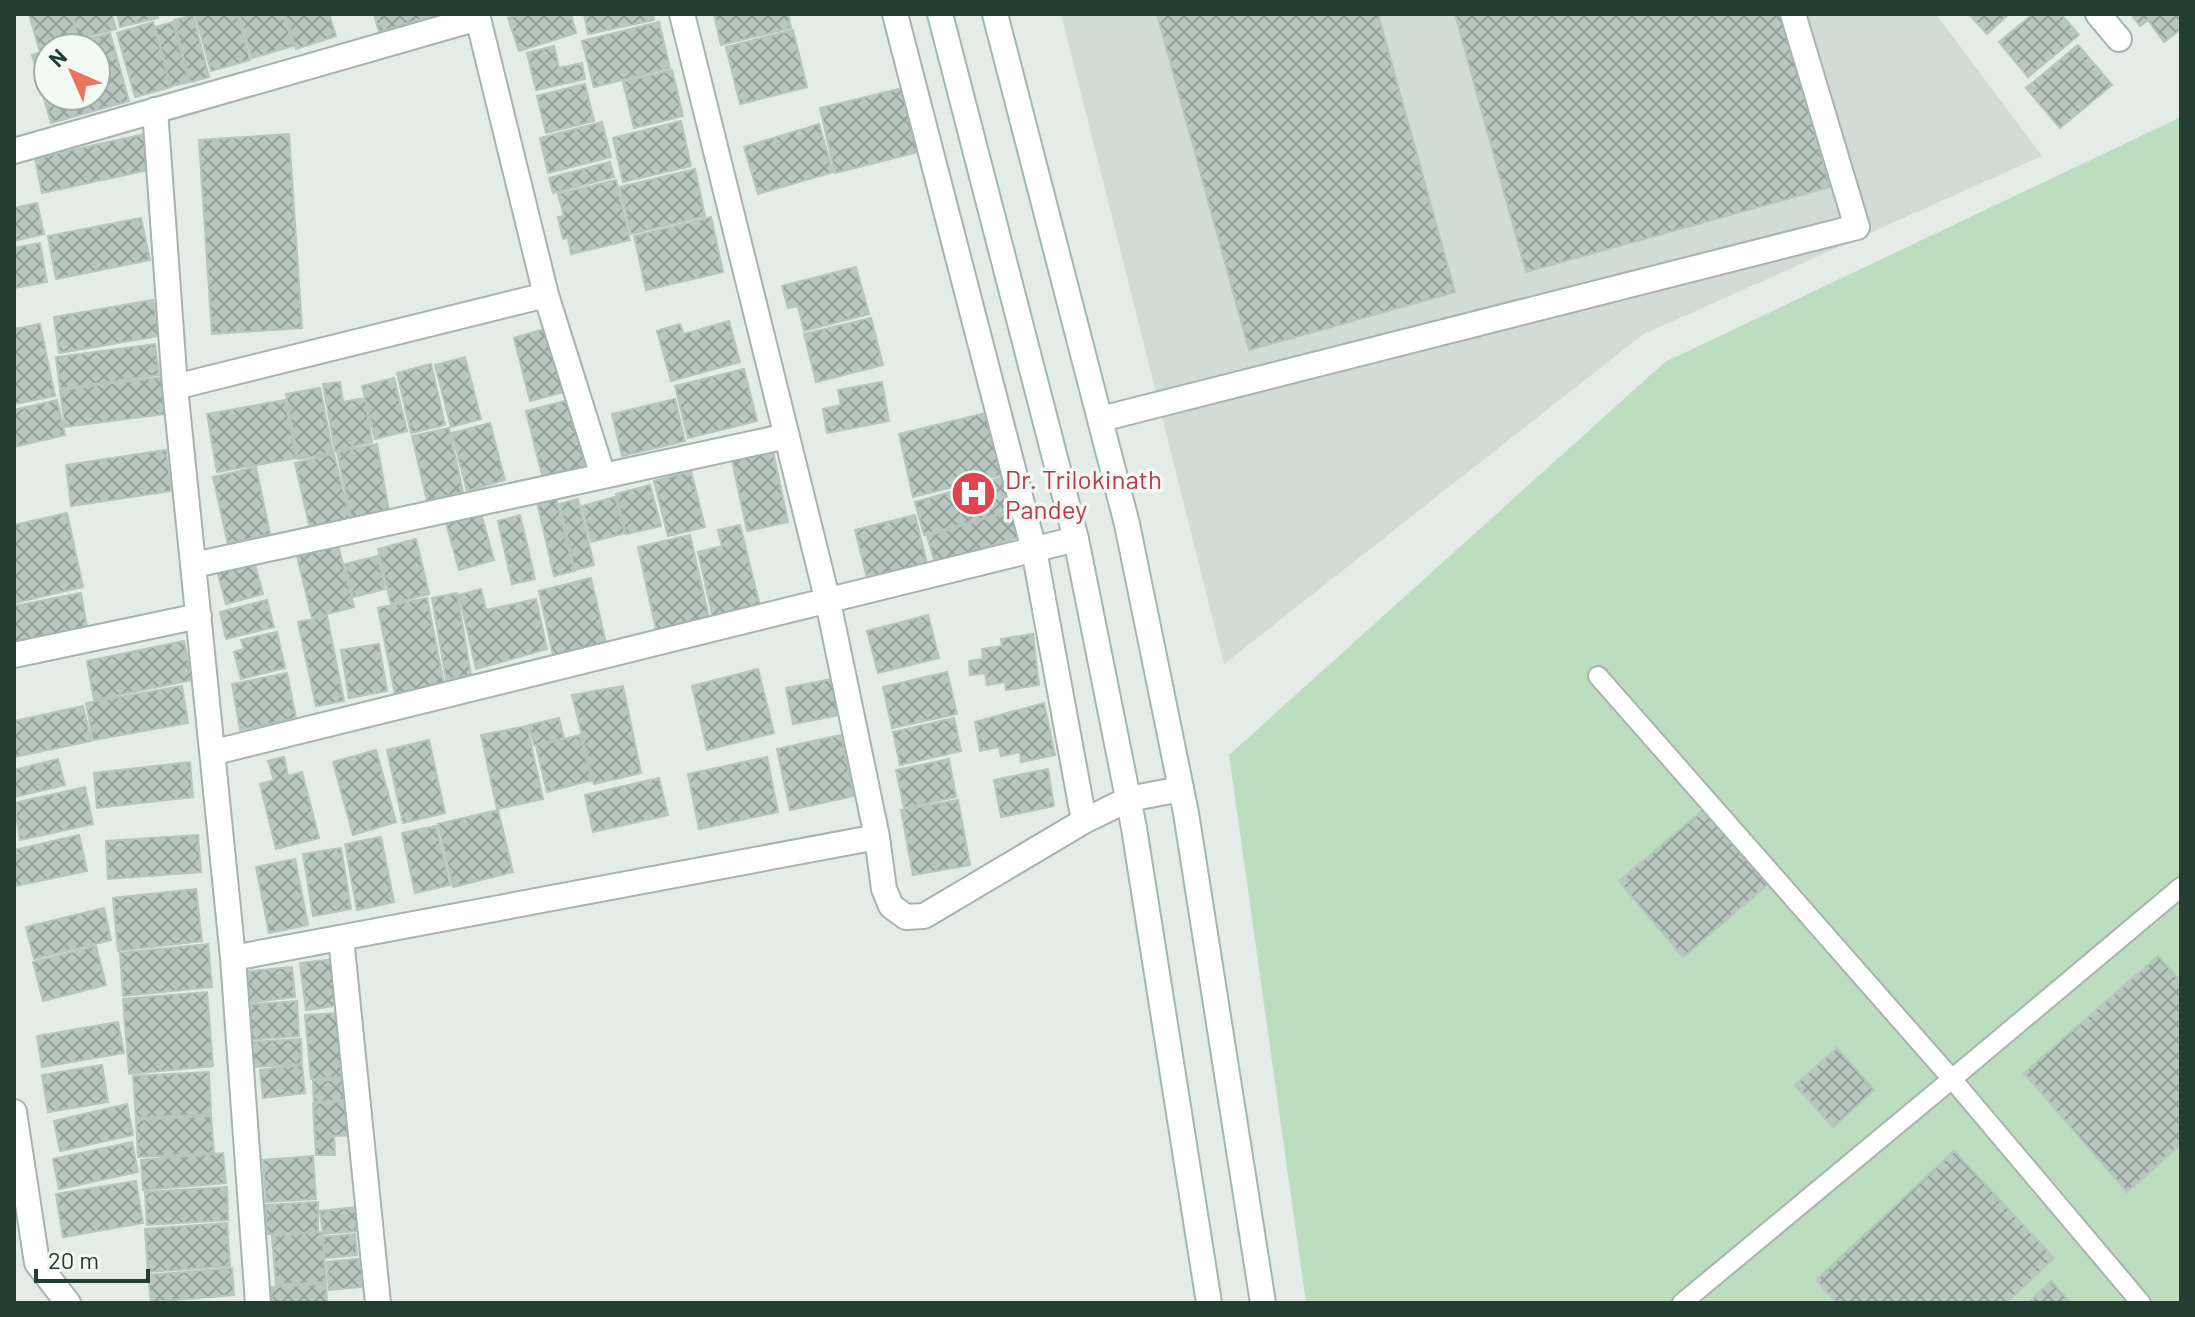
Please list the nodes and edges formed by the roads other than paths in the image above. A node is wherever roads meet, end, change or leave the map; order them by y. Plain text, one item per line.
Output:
1 (682, 14) edge
2 (895, 14) edge
3 (940, 14) edge
4 (995, 14) edge
5 (1793, 14) edge
6 (2098, 14) edge
7 (478, 16) edge
8 (2119, 39) dead end
9 (155, 110) junction
10 (14, 151) edge
11 (546, 295) junction
12 (175, 387) junction
13 (1101, 419) junction
14 (787, 436) junction
15 (603, 476) junction
16 (1076, 539) junction
17 (1034, 550) junction
18 (194, 565) junction
19 (828, 602) junction
20 (199, 616) junction
21 (14, 655) edge
22 (1598, 676) dead end
23 (215, 752) junction
24 (1181, 789) junction
25 (1129, 799) junction
26 (1084, 821) junction
27 (877, 837) junction
28 (2181, 887) edge
29 (341, 938) junction
30 (233, 958) junction
31 (1952, 1079) junction
32 (14, 1112) edge
33 (68, 1303) edge
34 (258, 1303) edge
35 (378, 1303) edge
36 (1209, 1303) edge
37 (1263, 1303) edge
38 (1682, 1303) edge
39 (2141, 1303) edge

1 - 14 street
2 - 17 street
3 - 16 street
4 - 13 street
5 - 13 street
6 - 8 street
7 - 9 street
7 - 11 street
9 - 10 street
9 - 12 street
11 - 12 street
11 - 15 street
12 - 18 street
13 - 24 street
14 - 15 street
14 - 19 street
15 - 18 street
16 - 17 street
16 - 25 street
17 - 19 street
17 - 26 street
18 - 20 street
19 - 23 street
19 - 27 street
20 - 21 street
20 - 23 street
22 - 31 lane
23 - 30 street
24 - 25 street
24 - 37 street
25 - 26 street
25 - 36 street
26 - 27 street
27 - 29 street
28 - 31 lane
29 - 30 street
29 - 35 street
30 - 34 street
31 - 38 lane
31 - 39 lane
32 - 33 street

